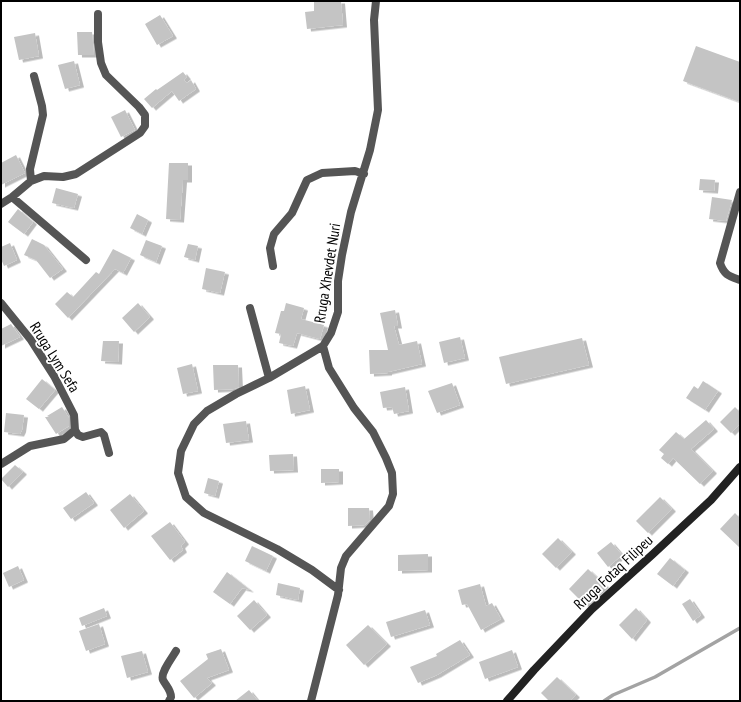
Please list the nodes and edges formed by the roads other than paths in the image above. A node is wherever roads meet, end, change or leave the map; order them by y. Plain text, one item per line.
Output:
1 (376, 1) edge
2 (98, 14) dead end
3 (34, 76) dead end
4 (364, 174) junction
5 (31, 181) junction
6 (740, 192) edge
7 (12, 197) junction
8 (1, 204) edge
9 (737, 213) edge
10 (86, 260) dead end
11 (274, 266) dead end
12 (740, 280) edge
13 (1, 302) edge
14 (250, 308) dead end
15 (323, 346) junction
16 (269, 378) junction
17 (75, 430) junction
18 (109, 453) dead end
19 (1, 464) edge
20 (740, 468) edge
21 (339, 590) junction
22 (176, 651) dead end
23 (168, 701) edge
24 (311, 701) edge
25 (508, 701) edge

1 - 4 street, Rruga Xhevdet Nuri
2 - 5 street
3 - 5 street
4 - 11 street
4 - 15 street, Rruga Xhevdet Nuri
5 - 7 street
6 - 9 street
7 - 8 street
7 - 10 street
9 - 12 street
13 - 17 street, Rruga Lym Sefa
14 - 16 street
15 - 16 street, Rruga Xhevdet Nuri
15 - 21 street
16 - 21 street, Rruga Xhevdet Nuri
17 - 18 street
17 - 19 street
20 - 25 main road, Rruga Fotaq Filipeu
21 - 24 street
22 - 23 street

